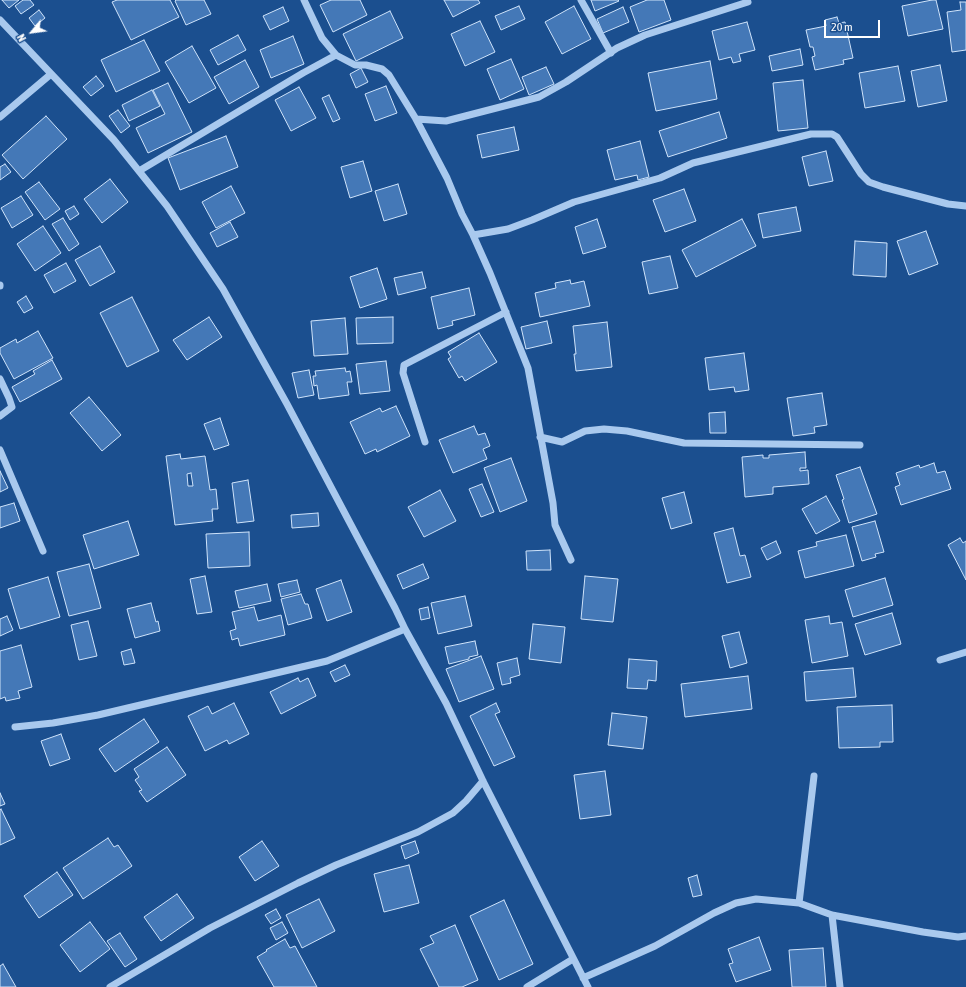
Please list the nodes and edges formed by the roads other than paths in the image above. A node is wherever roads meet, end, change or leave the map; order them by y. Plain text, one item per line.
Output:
1 (304, 0) edge
2 (581, 0) edge
3 (748, 2) dead end
4 (0, 20) edge
5 (611, 53) junction
6 (336, 55) junction
7 (50, 74) junction
8 (0, 117) edge
9 (416, 119) junction
10 (139, 171) junction
11 (966, 206) edge
12 (473, 235) junction
13 (506, 312) junction
14 (0, 379) edge
15 (0, 416) edge
16 (540, 437) junction
17 (425, 442) dead end
18 (860, 445) dead end
19 (0, 450) edge
20 (43, 551) dead end
21 (571, 560) dead end
22 (405, 629) junction
23 (966, 652) edge
24 (940, 660) dead end
25 (15, 727) dead end
26 (814, 776) dead end
27 (482, 781) junction
28 (799, 903) junction
29 (832, 915) junction
30 (966, 936) edge
31 (573, 959) junction
32 (583, 978) junction
33 (110, 987) edge
34 (527, 987) edge
35 (588, 987) edge
36 (840, 987) edge

1 - 6 street
2 - 5 street
3 - 5 street
4 - 7 street
5 - 9 street
6 - 9 street
6 - 10 street
7 - 8 street
7 - 10 street
9 - 12 street
10 - 22 street
11 - 12 street
12 - 13 street
13 - 16 street
13 - 17 street
14 - 15 street
16 - 18 street
16 - 21 street
19 - 20 street
22 - 25 street
22 - 27 street
23 - 24 street
26 - 28 street
27 - 31 street
27 - 33 street
28 - 29 street
28 - 32 street
29 - 30 street
29 - 36 street
31 - 32 street
31 - 34 street
32 - 35 street

